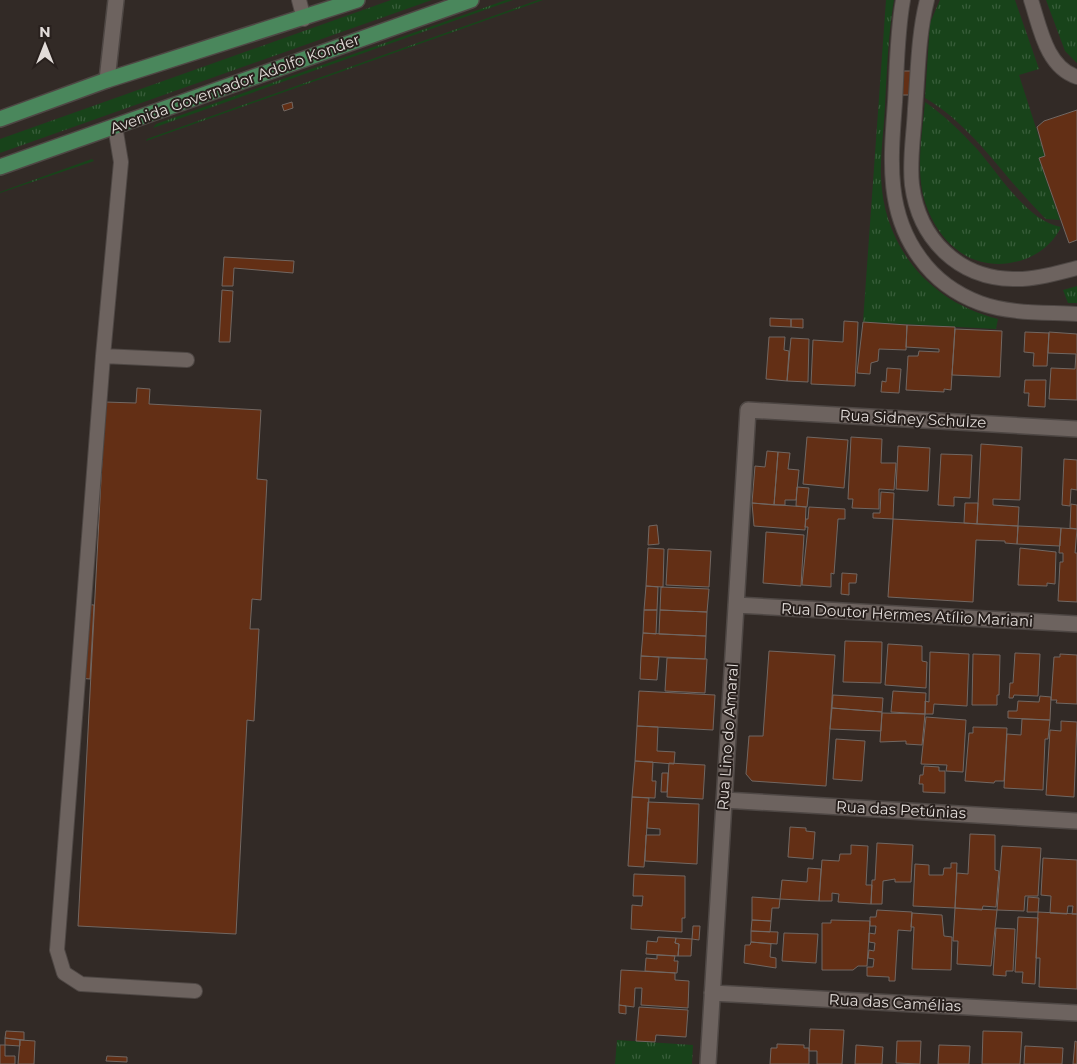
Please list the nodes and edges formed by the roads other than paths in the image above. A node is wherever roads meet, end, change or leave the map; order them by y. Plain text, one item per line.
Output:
1 (116, 0) edge
2 (299, 0) edge
3 (357, 0) edge
4 (471, 0) edge
5 (903, 0) edge
6 (926, 0) edge
7 (1031, 0) edge
8 (304, 19) junction
9 (1077, 76) edge
10 (108, 80) junction
11 (0, 119) edge
12 (116, 126) junction
13 (0, 167) edge
14 (1077, 268) edge
15 (1077, 314) edge
16 (103, 356) junction
17 (187, 360) dead end
18 (748, 410) joint
19 (1077, 428) edge
20 (736, 605) junction
21 (1077, 624) edge
22 (724, 800) junction
23 (1077, 821) edge
24 (195, 991) dead end
25 (712, 993) junction
26 (1077, 1013) edge
27 (708, 1064) edge

1 - 10 street
2 - 8 lane
3 - 8 main road
4 - 12 main road, Avenida Governador Adolfo Konder
5 - 15 lane
6 - 14 lane
7 - 9 lane
8 - 10 main road
10 - 11 main road
12 - 13 main road, Avenida Governador Adolfo Konder
12 - 16 lane
16 - 17 lane
16 - 24 lane
18 - 19 street, Rua Sidney Schulze
18 - 20 street, Rua Lino do Amaral
20 - 21 street, Rua Doutor Hermes Atílio Mariani
20 - 22 street, Rua Lino do Amaral
22 - 23 street, Rua das Petúnias
22 - 25 street, Rua Lino do Amaral
25 - 26 street, Rua das Camélias
25 - 27 street, Rua Lino do Amaral

